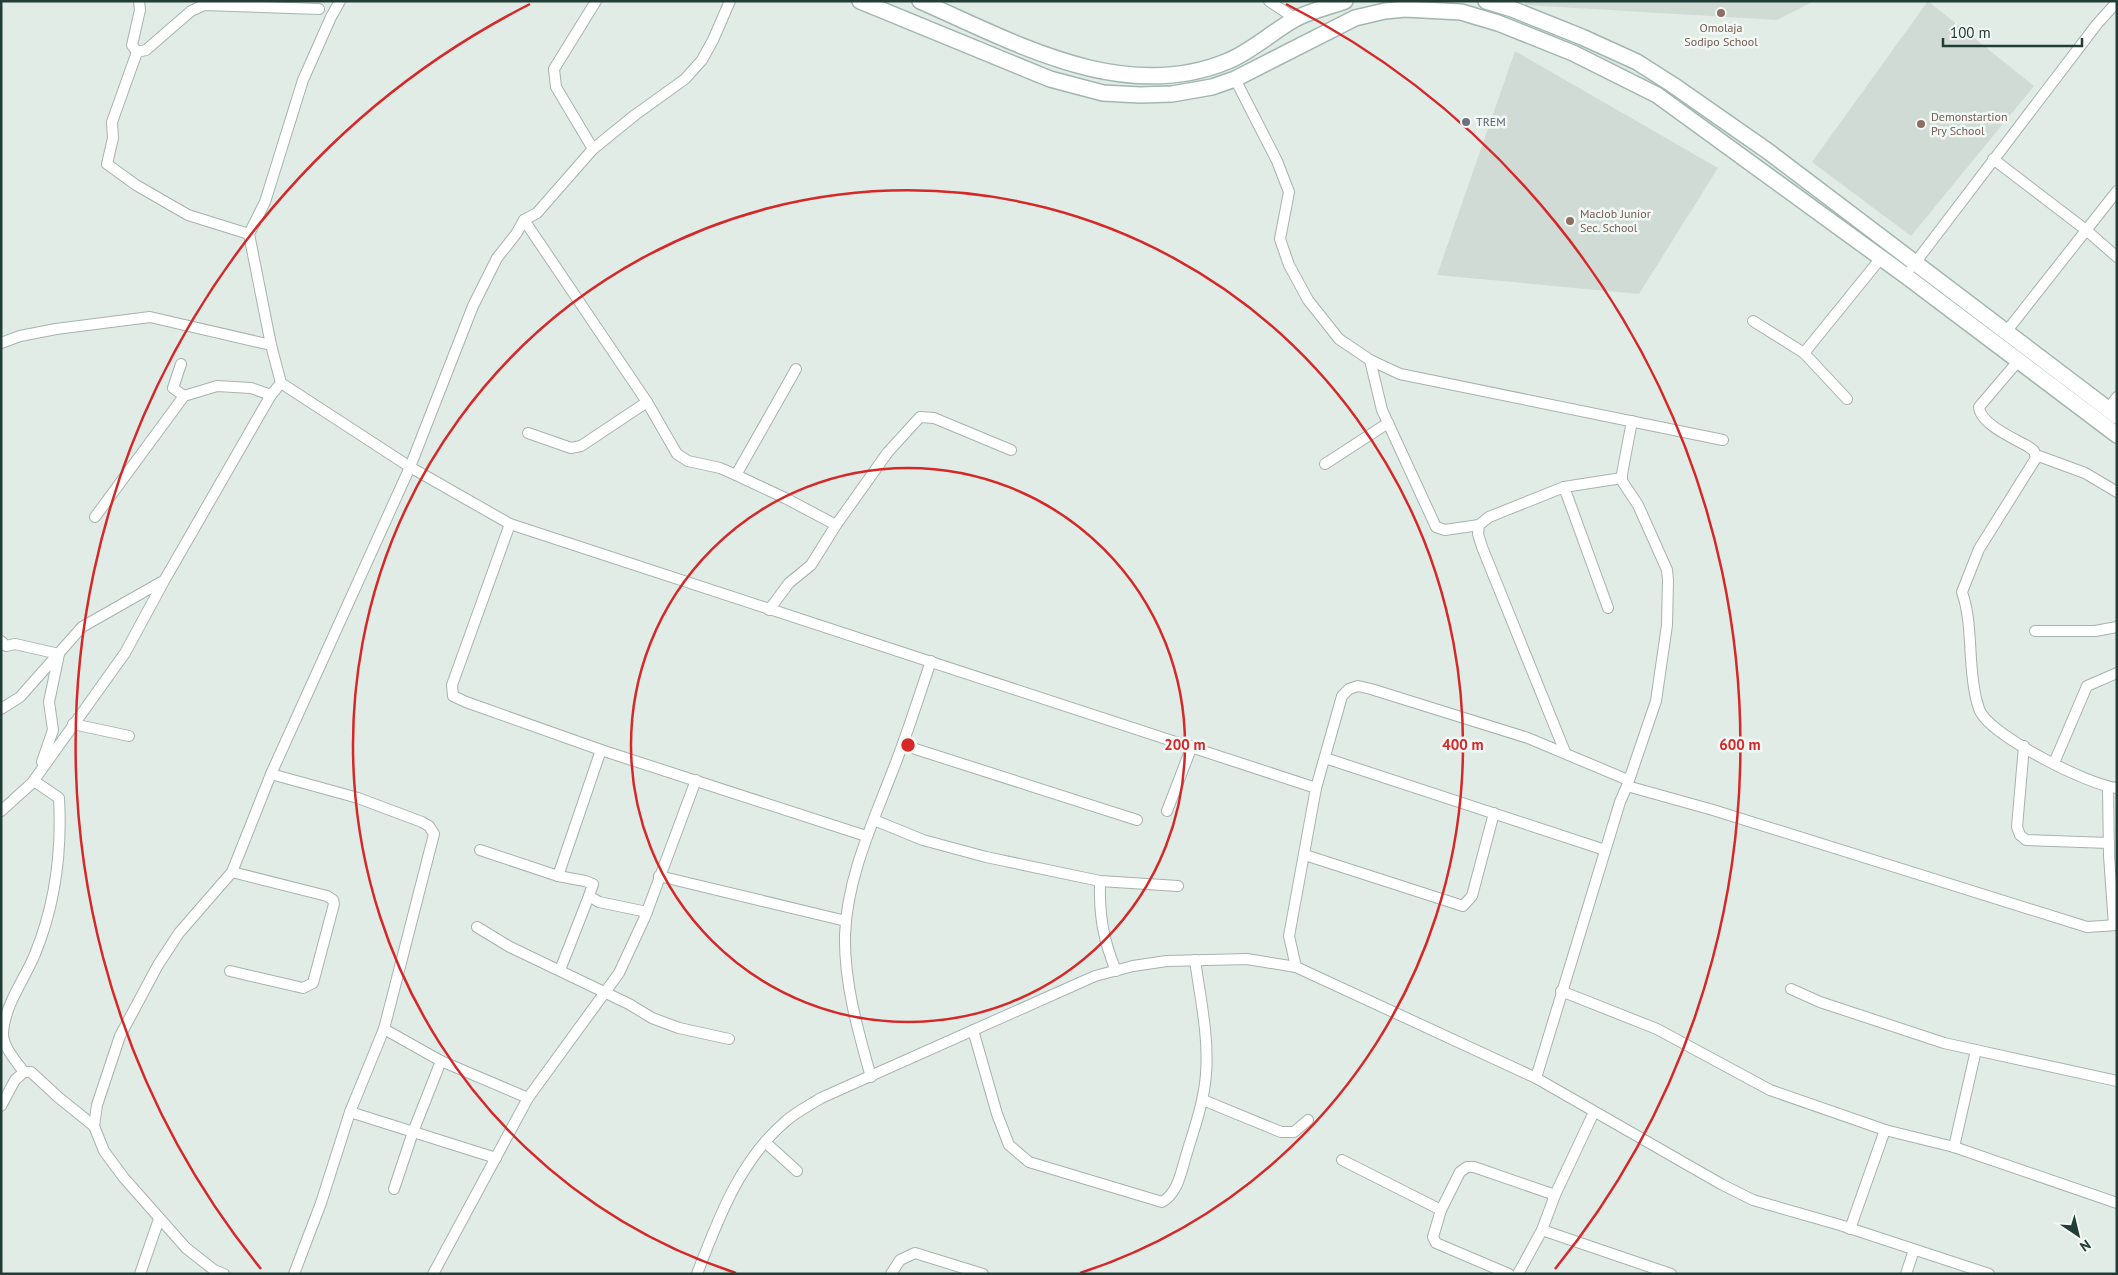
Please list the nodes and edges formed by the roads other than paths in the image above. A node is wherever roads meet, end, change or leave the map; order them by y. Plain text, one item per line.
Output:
1 (140, 1) edge
2 (340, 1) edge
3 (596, 1) edge
4 (730, 1) edge
5 (860, 1) edge
6 (920, 1) edge
7 (1269, 1) edge
8 (1345, 1) edge
9 (1486, 1) edge
10 (2117, 2) edge
11 (316, 5) edge
12 (1406, 5) edge
13 (331, 17) junction
14 (1296, 19) junction
15 (137, 52) junction
16 (1235, 79) junction
17 (593, 149) junction
18 (1993, 159) junction
19 (2117, 191) edge
20 (524, 220) junction
21 (2086, 230) junction
22 (248, 234) junction
23 (2117, 257) edge
24 (1882, 258) junction
25 (1916, 262) junction
26 (1906, 276) junction
27 (1753, 321) dead end
28 (2006, 332) junction
29 (1, 343) edge
30 (271, 345) junction
31 (1804, 353) junction
32 (1370, 360) junction
33 (2019, 360) junction
34 (181, 364) dead end
35 (796, 369) dead end
36 (281, 383) junction
37 (272, 395) junction
38 (184, 396) junction
39 (1847, 399) dead end
40 (647, 402) junction
41 (2114, 407) edge
42 (1632, 421) junction
43 (1388, 423) junction
44 (528, 433) dead end
45 (2117, 435) edge
46 (1722, 440) dead end
47 (1011, 450) dead end
48 (2036, 455) junction
49 (1325, 464) dead end
50 (410, 468) junction
51 (736, 474) junction
52 (1622, 478) junction
53 (1564, 487) junction
54 (2117, 492) edge
55 (95, 517) dead end
56 (510, 524) junction
57 (836, 525) junction
58 (1480, 525) junction
59 (164, 581) junction
60 (1608, 608) dead end
61 (769, 610) junction
62 (2117, 627) edge
63 (2036, 631) dead end
64 (1, 641) edge
65 (59, 654) junction
66 (931, 661) junction
67 (2117, 672) edge
68 (1, 709) edge
69 (73, 724) junction
70 (130, 736) dead end
71 (903, 745) junction
72 (1192, 746) junction
73 (2024, 746) junction
74 (601, 750) junction
75 (1565, 752) junction
76 (1325, 758) junction
77 (2054, 763) junction
78 (271, 774) junction
79 (37, 776) junction
80 (696, 780) junction
81 (1628, 783) junction
82 (2112, 787) edge
83 (1316, 788) junction
84 (1, 811) edge
85 (1167, 811) dead end
86 (1494, 813) junction
87 (874, 820) junction
88 (1138, 820) dead end
89 (866, 836) junction
90 (2108, 843) junction
91 (480, 850) dead end
92 (1605, 850) junction
93 (1305, 855) junction
94 (232, 872) junction
95 (558, 876) junction
96 (659, 876) junction
97 (1100, 881) junction
98 (1178, 886) dead end
99 (589, 896) junction
100 (647, 912) junction
101 (846, 921) junction
102 (2115, 925) edge
103 (477, 926) dead end
104 (1195, 960) junction
105 (1296, 967) junction
106 (560, 970) junction
107 (230, 971) dead end
108 (1116, 971) junction
109 (1791, 989) dead end
110 (1561, 991) junction
111 (604, 992) junction
112 (384, 1029) junction
113 (974, 1030) junction
114 (729, 1039) dead end
115 (1976, 1050) junction
116 (441, 1061) junction
117 (24, 1072) junction
118 (871, 1076) junction
119 (1536, 1078) junction
120 (2117, 1081) edge
121 (528, 1098) junction
122 (1203, 1100) junction
123 (1, 1106) edge
124 (350, 1112) junction
125 (1594, 1112) junction
126 (1308, 1120) dead end
127 (94, 1126) junction
128 (1885, 1130) junction
129 (413, 1132) junction
130 (764, 1142) junction
131 (1954, 1147) junction
132 (496, 1158) junction
133 (1342, 1160) dead end
134 (797, 1171) dead end
135 (394, 1189) dead end
136 (1555, 1195) junction
137 (2117, 1203) edge
138 (1440, 1210) junction
139 (159, 1219) junction
140 (1850, 1229) junction
141 (1542, 1230) junction
142 (1914, 1250) junction
143 (1669, 1273) edge
144 (140, 1274) edge
145 (224, 1274) edge
146 (294, 1274) edge
147 (433, 1274) edge
148 (697, 1274) edge
149 (891, 1274) edge
150 (983, 1274) edge
151 (1509, 1274) edge
152 (1518, 1274) edge
153 (1906, 1274) edge
154 (1989, 1274) edge

1 - 15 street
2 - 13 street
3 - 17 street
4 - 17 street
5 - 16 main road
6 - 14 main road
7 - 14 street
8 - 14 main road
9 - 25 main road
10 - 18 street
11 - 13 street
11 - 15 street
12 - 16 main road
12 - 24 main road
13 - 22 street
15 - 22 street
16 - 32 street
17 - 20 street
18 - 21 street
18 - 25 street
19 - 21 street
20 - 40 street
20 - 50 street
21 - 23 street
21 - 28 street
22 - 30 street
24 - 26 main road
24 - 31 street
25 - 26 street
25 - 28 main road
26 - 33 main road
27 - 31 street
28 - 41 main road
29 - 30 street
30 - 36 street
31 - 39 street
32 - 42 street
32 - 43 street
33 - 45 main road
33 - 48 street
34 - 38 street
35 - 51 street
36 - 37 street
36 - 50 street
37 - 38 street
37 - 59 street
38 - 55 street
40 - 44 street
40 - 51 street
42 - 46 street
42 - 52 street
43 - 49 street
43 - 58 street
47 - 57 street
48 - 54 street
48 - 73 street
50 - 56 street
50 - 78 street
51 - 57 street
52 - 53 street
52 - 81 street
53 - 58 street
53 - 60 street
56 - 61 street
56 - 74 street
57 - 61 street
58 - 75 street
59 - 65 street
59 - 69 street
61 - 66 street
62 - 63 street
64 - 65 street
65 - 68 street
65 - 79 street
66 - 71 street
66 - 72 street
67 - 77 street
69 - 70 street
69 - 79 street
71 - 87 street
71 - 88 street
72 - 83 street
72 - 85 street
73 - 77 street
73 - 90 street
74 - 80 street
74 - 95 street
75 - 76 street
75 - 81 street
76 - 83 street
76 - 86 street
77 - 82 street
78 - 94 street
78 - 112 street
79 - 84 street
79 - 117 street
80 - 89 street
80 - 96 street
81 - 92 street
81 - 102 street
82 - 90 street
83 - 93 street
86 - 92 street
86 - 93 street
87 - 89 street
87 - 97 street
89 - 101 street
90 - 102 street
91 - 95 street
92 - 110 street
93 - 105 street
94 - 107 street
94 - 127 street
95 - 99 street
96 - 100 street
96 - 101 street
97 - 98 street
97 - 108 street
99 - 100 street
99 - 106 street
100 - 111 street
101 - 118 street
103 - 106 street
104 - 105 street
104 - 108 street
104 - 122 street
105 - 119 street
106 - 111 street
108 - 113 street
109 - 115 street
110 - 119 street
110 - 128 street
111 - 114 street
111 - 121 street
112 - 116 street
112 - 124 street
113 - 118 street
113 - 122 street
115 - 120 street
115 - 131 street
116 - 121 street
116 - 129 street
117 - 123 street
117 - 127 street
118 - 130 street
119 - 125 street
121 - 132 street
122 - 126 street
124 - 129 street
124 - 146 street
125 - 136 street
125 - 140 street
127 - 139 street
128 - 131 street
128 - 140 street
129 - 132 street
129 - 135 street
130 - 134 street
130 - 148 street
131 - 137 street
132 - 147 street
133 - 138 street
136 - 138 street
136 - 141 street
138 - 151 street
139 - 144 street
139 - 145 street
140 - 142 street
141 - 143 street
141 - 152 street
142 - 153 street
142 - 154 street
149 - 150 street

